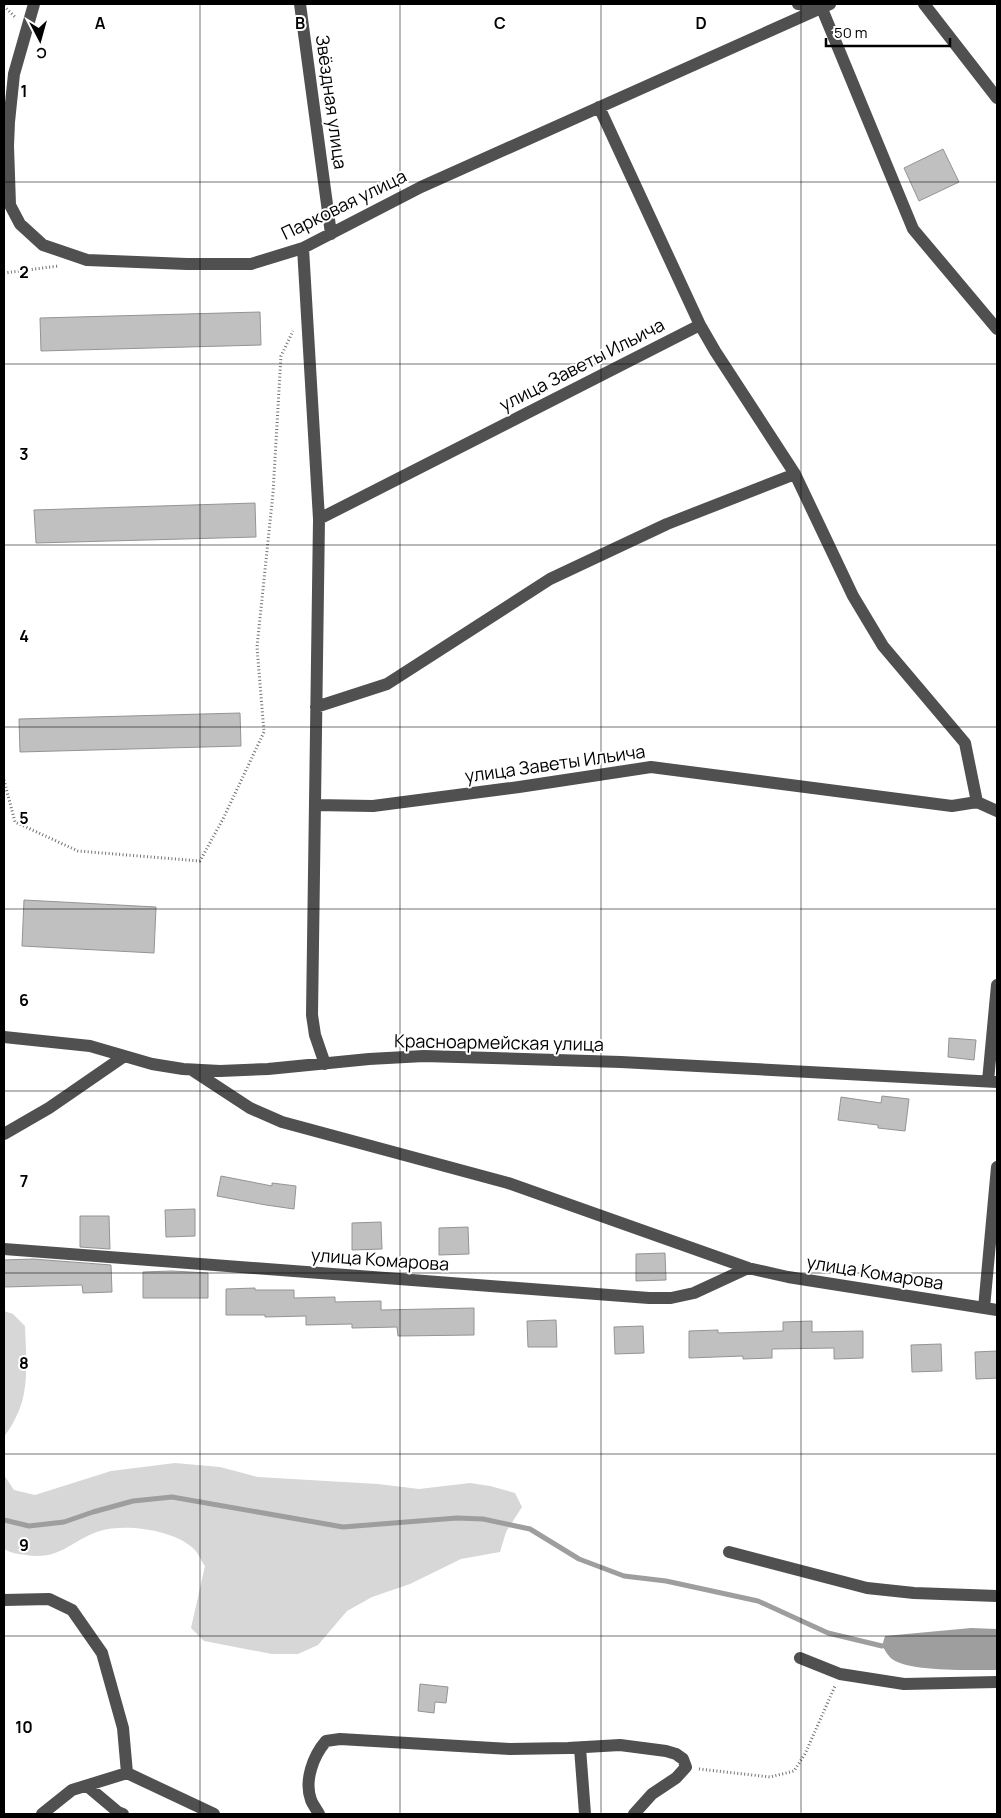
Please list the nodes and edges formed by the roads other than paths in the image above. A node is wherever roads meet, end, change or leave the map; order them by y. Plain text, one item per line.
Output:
1 (34, 4) edge
2 (300, 4) edge
3 (798, 4) edge
4 (924, 4) edge
5 (824, 5) edge
6 (997, 98) edge
7 (599, 107) junction
8 (331, 234) junction
9 (303, 248) junction
10 (700, 325) junction
11 (997, 329) edge
12 (796, 474) junction
13 (319, 519) junction
14 (316, 707) junction
15 (977, 802) junction
16 (315, 805) junction
17 (997, 811) edge
18 (997, 985) edge
19 (4, 1037) edge
20 (123, 1057) junction
21 (325, 1064) junction
22 (192, 1070) junction
23 (993, 1082) edge
24 (4, 1134) edge
25 (997, 1167) edge
26 (4, 1249) edge
27 (748, 1268) junction
28 (991, 1309) edge
29 (729, 1552) dead end
30 (997, 1596) edge
31 (4, 1600) edge
32 (800, 1658) dead end
33 (997, 1682) edge
34 (580, 1748) junction
35 (127, 1773) junction
36 (87, 1786) junction
37 (42, 1814) edge
38 (123, 1814) edge
39 (214, 1814) edge
40 (319, 1814) edge
41 (585, 1814) edge
42 (634, 1814) edge

1 - 9 street, Парковая улица
2 - 8 street, Звёздная улица
3 - 5 street
4 - 6 street
5 - 7 street, Парковая улица
5 - 11 street
7 - 8 street, Парковая улица
7 - 10 street
8 - 9 street, Парковая улица
9 - 13 street
10 - 12 street
10 - 13 street, улица Заветы Ильича
12 - 14 street
12 - 15 street
13 - 14 street
14 - 16 street
15 - 16 street, улица Заветы Ильича
15 - 17 street
16 - 21 street
18 - 23 street
19 - 20 street, Красноармейская улица
20 - 22 street, Красноармейская улица
20 - 24 street
21 - 22 street, Красноармейская улица
21 - 23 street, Красноармейская улица
22 - 27 street, улица Комарова
25 - 28 street
26 - 27 street, улица Комарова
27 - 28 street, улица Комарова
29 - 30 street
31 - 35 street
32 - 33 street
34 - 40 street
34 - 41 street
34 - 42 street
35 - 36 street
35 - 39 street
36 - 37 street
36 - 38 street

